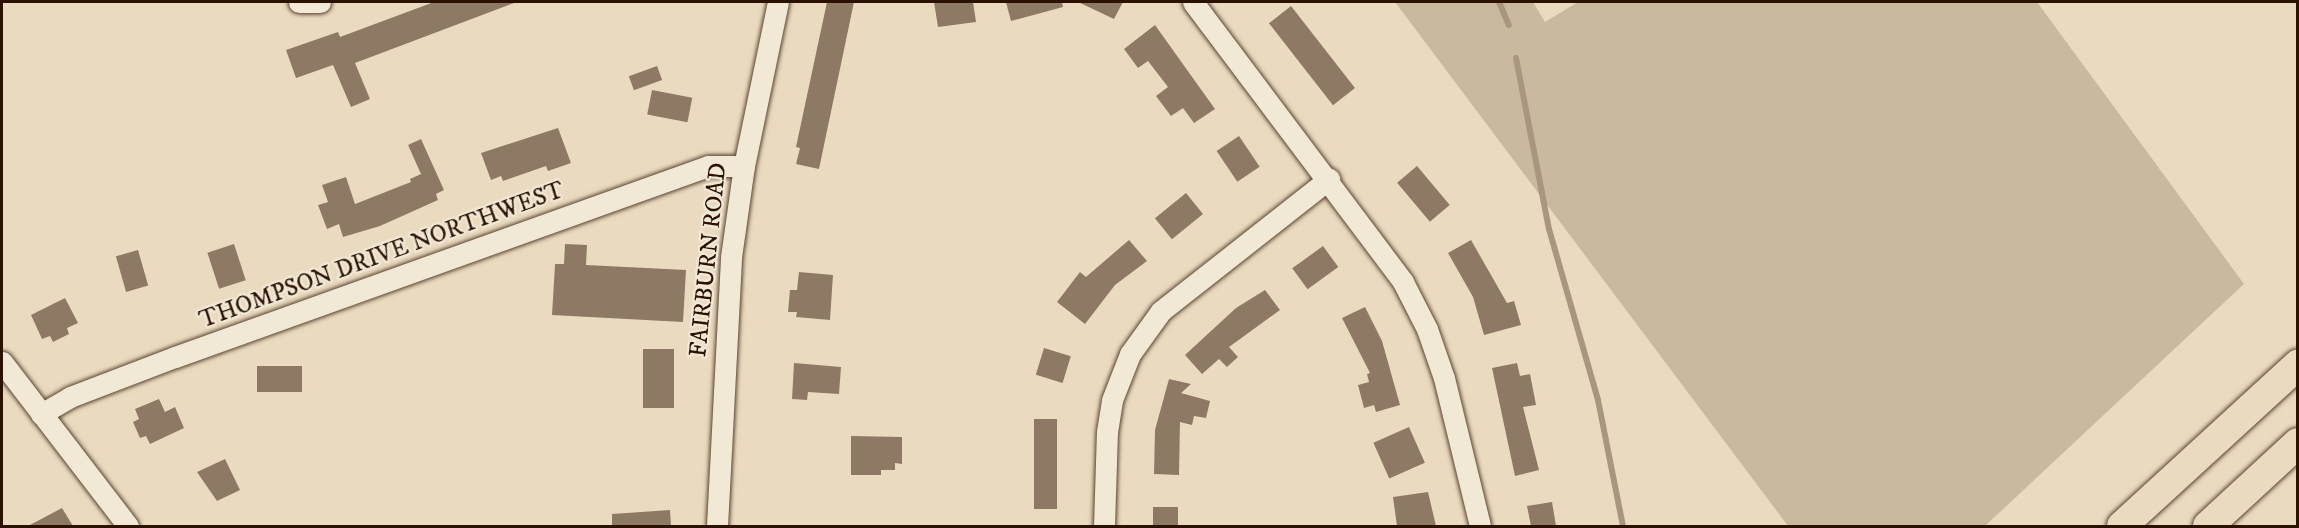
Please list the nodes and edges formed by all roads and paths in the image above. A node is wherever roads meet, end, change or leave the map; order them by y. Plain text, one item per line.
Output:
1 (299, 2) edge
2 (320, 2) edge
3 (778, 2) edge
4 (1193, 2) edge
5 (744, 166) junction
6 (1329, 179) junction
7 (2, 362) edge
8 (2298, 365) edge
9 (41, 414) junction
10 (2298, 443) edge
11 (128, 526) edge
12 (717, 526) edge
13 (1104, 526) edge
14 (1480, 526) edge
15 (2122, 526) edge
16 (2208, 526) edge

1 - 2 street
3 - 5 street, FAIRBURN ROAD
4 - 6 street
5 - 9 street, THOMPSON DRIVE NORTHWEST
5 - 12 street, FAIRBURN ROAD
6 - 13 street
6 - 14 street
7 - 9 street
8 - 15 highway
9 - 11 street
10 - 16 highway

